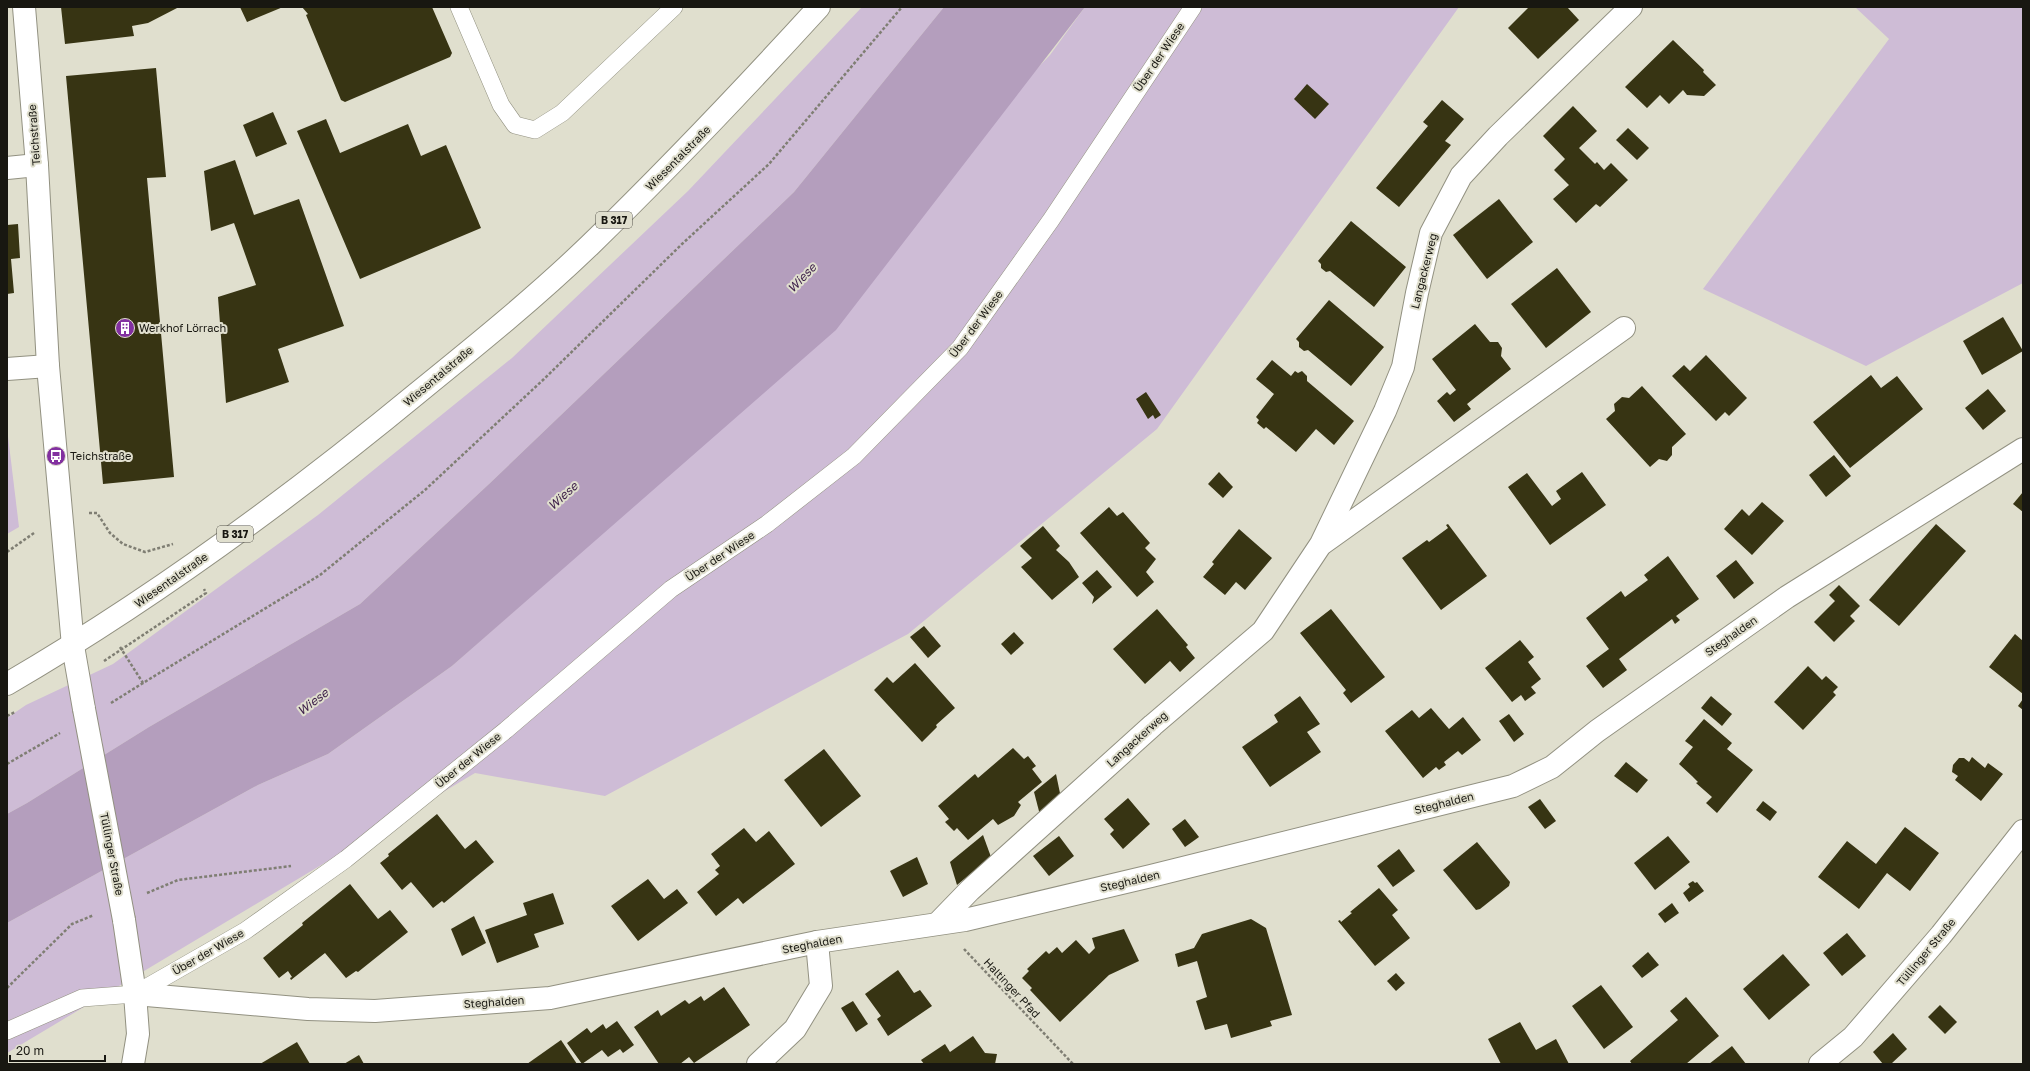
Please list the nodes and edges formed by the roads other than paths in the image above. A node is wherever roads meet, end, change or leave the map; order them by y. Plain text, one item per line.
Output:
1 (24, 7) edge
2 (460, 7) edge
3 (674, 7) edge
4 (819, 7) edge
5 (1193, 7) edge
6 (1631, 7) edge
7 (37, 165) junction
8 (7, 168) edge
9 (1624, 328) dead end
10 (48, 366) junction
11 (7, 369) edge
12 (2023, 449) edge
13 (1321, 544) junction
14 (73, 646) junction
15 (7, 684) edge
16 (2023, 831) edge
17 (939, 922) junction
18 (817, 942) junction
19 (135, 994) junction
20 (7, 1031) edge
21 (133, 1064) edge
22 (758, 1064) edge
23 (1820, 1064) edge

1 - 7 street, Teichstraße
2 - 3 lane
4 - 14 street, Wiesentalstraße / B 317
5 - 19 lane, Über der Wiese
6 - 13 street, Langackerweg
7 - 8 street
7 - 10 street, Teichstraße
9 - 13 street, Langackerweg
10 - 11 street
10 - 14 street, Teichstraße
12 - 17 street, Steghalden
13 - 17 street, Langackerweg
14 - 15 street, Wiesentalstraße / B 317
14 - 19 street, Tüllinger Straße, bridge
16 - 23 street, Tüllinger Straße
17 - 18 street, Steghalden
18 - 19 street, Steghalden
18 - 22 street
19 - 20 lane
19 - 21 street, Tüllinger Straße

